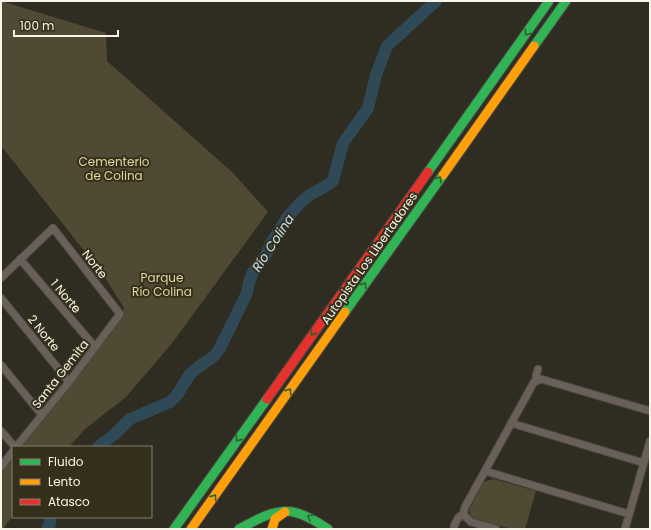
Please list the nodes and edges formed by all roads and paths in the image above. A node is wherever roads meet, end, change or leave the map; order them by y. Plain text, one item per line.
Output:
1 (549, 1) edge
2 (566, 1) edge
3 (20, 259) junction
4 (1, 278) edge
5 (1, 298) edge
6 (120, 314) joint
7 (95, 347) junction
8 (1, 365) edge
9 (538, 369) dead end
10 (537, 380) junction
11 (69, 382) junction
12 (650, 410) edge
13 (42, 415) junction
14 (511, 423) junction
15 (1, 431) edge
16 (650, 441) edge
17 (15, 446) edge
18 (17, 446) edge
19 (12, 452) edge
20 (644, 463) junction
21 (1, 467) edge
22 (485, 471) junction
23 (290, 510) junction
24 (464, 514) junction
25 (629, 514) junction
26 (454, 526) dead end
27 (174, 529) edge
28 (191, 529) edge
29 (240, 529) edge
30 (272, 529) edge
31 (328, 529) edge
32 (496, 529) edge
33 (625, 529) edge

1 -> 27 main road, Autopista Los Libertadores
28 -> 2 main road, Autopista Los Libertadores
3 - 4 street
3 - 6 street, Norte
3 - 7 street, 1 Norte
5 - 11 street, 2 Norte
6 - 7 street, Santa Gemita
7 - 11 street, Santa Gemita
8 - 13 street
9 - 10 street
10 - 12 street
10 - 14 street
11 - 13 street, Santa Gemita
13 - 18 street, Santa Gemita
14 - 20 street
14 - 22 street
15 - 17 street
16 - 20 street
19 - 21 street
20 - 25 street
22 - 24 street
22 - 25 street
23 - 29 main road
23 - 30 main road
31 -> 23 main road
24 - 26 street
24 - 32 street
25 - 33 street

